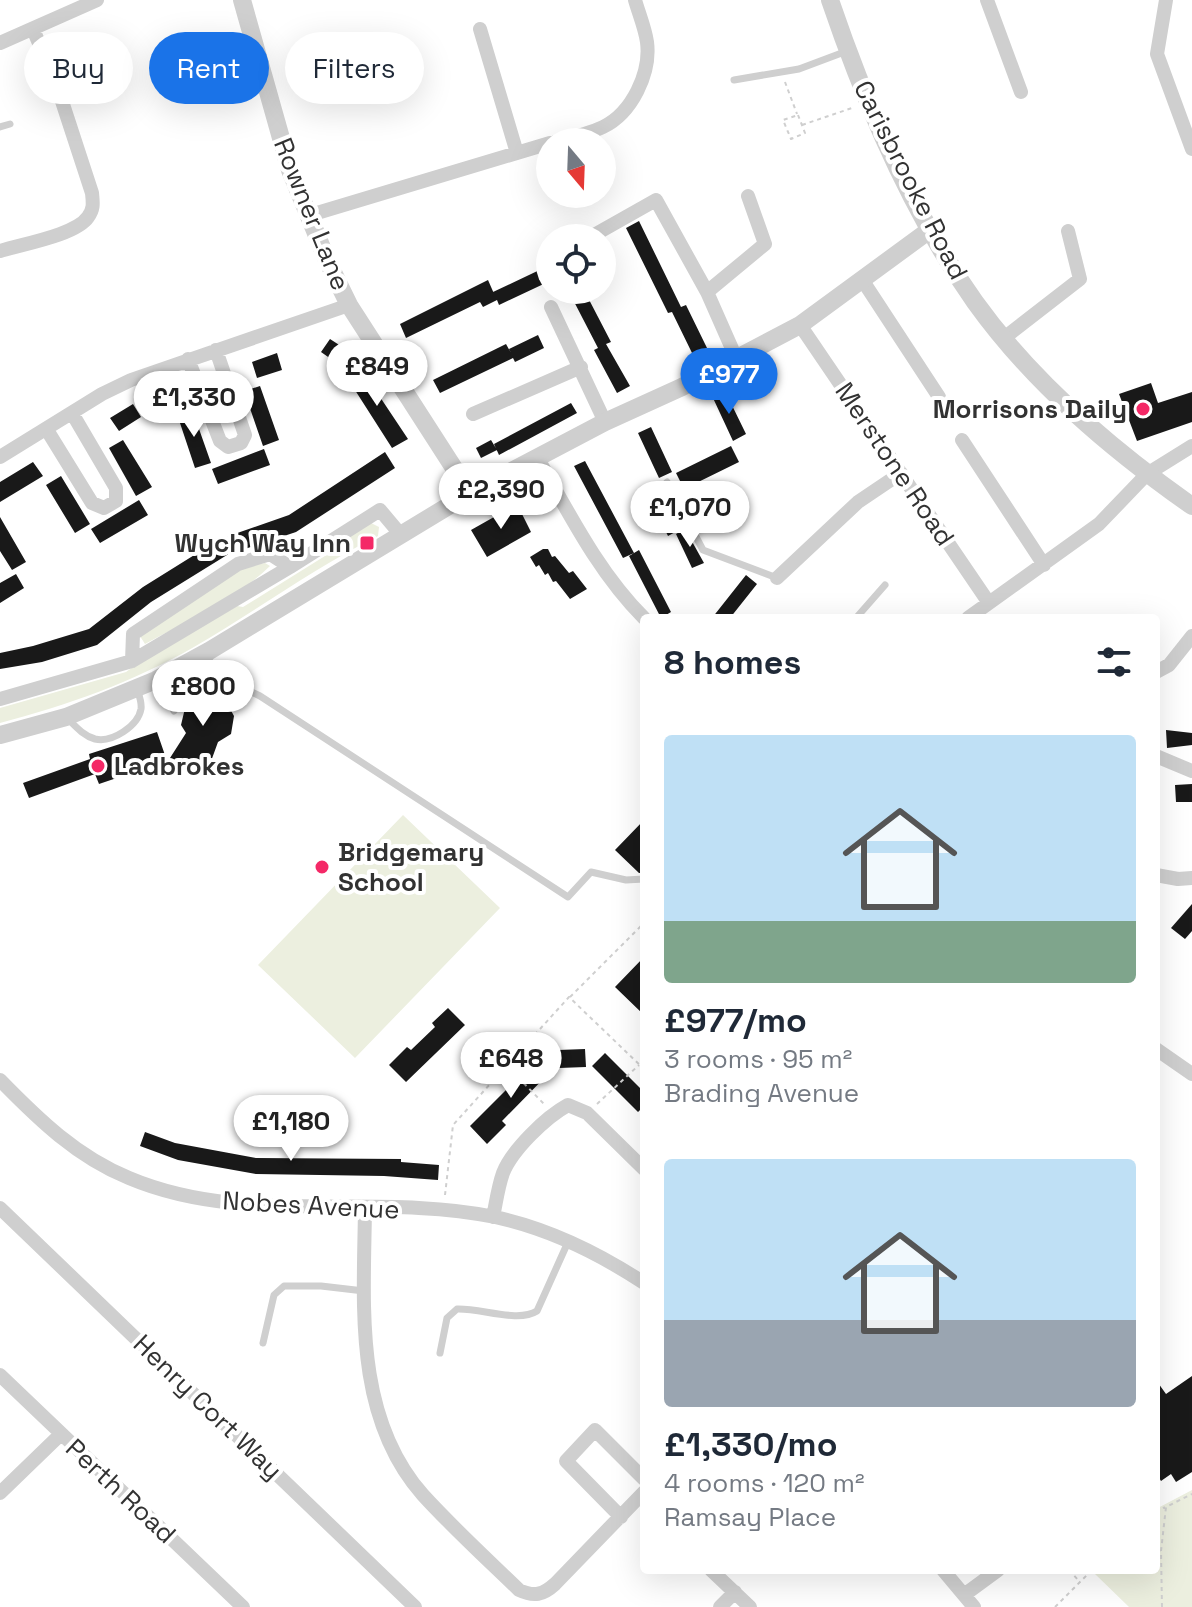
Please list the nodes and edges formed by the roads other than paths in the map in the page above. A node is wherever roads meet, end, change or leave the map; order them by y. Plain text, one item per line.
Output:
1 (97, 0) edge
2 (242, 0) edge
3 (635, 0) edge
4 (830, 0) edge
5 (987, 0) edge
6 (1166, 0) edge
7 (33, 29) junction
8 (480, 29) dead end
9 (0, 43) edge
10 (847, 51) junction
11 (734, 80) dead end
12 (1021, 92) dead end
13 (10, 124) dead end
14 (0, 127) edge
15 (601, 128) edge
16 (536, 148) edge
17 (1192, 149) edge
18 (517, 153) junction
19 (748, 196) dead end
20 (307, 216) junction
21 (613, 224) edge
22 (931, 229) junction
23 (1068, 231) dead end
24 (0, 251) edge
25 (863, 281) junction
26 (707, 292) junction
27 (349, 305) junction
28 (551, 307) dead end
29 (800, 325) junction
30 (1004, 338) junction
31 (216, 350) junction
32 (188, 359) junction
33 (737, 360) junction
34 (581, 367) junction
35 (939, 397) dead end
36 (72, 413) junction
37 (473, 414) dead end
38 (605, 422) junction
39 (47, 430) junction
40 (962, 440) dead end
41 (1192, 446) edge
42 (0, 457) edge
43 (537, 457) junction
44 (901, 473) junction
45 (1147, 474) junction
46 (667, 482) dead end
47 (470, 493) junction
48 (1192, 506) edge
49 (401, 535) junction
50 (1044, 565) junction
51 (290, 567) junction
52 (777, 578) joint
53 (885, 585) dead end
54 (989, 603) junction
55 (640, 614) edge
56 (860, 614) edge
57 (974, 614) edge
58 (1192, 636) edge
59 (204, 654) junction
60 (132, 661) junction
61 (1160, 670) edge
62 (156, 680) junction
63 (137, 689) junction
64 (0, 699) edge
65 (174, 711) dead end
66 (66, 717) junction
67 (0, 735) edge
68 (1160, 758) edge
69 (1192, 771) edge
70 (1160, 876) edge
71 (1192, 878) edge
72 (640, 879) edge
73 (568, 897) junction
74 (576, 902) dead end
75 (1160, 1052) edge
76 (1192, 1074) edge
77 (0, 1080) edge
78 (640, 1165) edge
79 (365, 1207) junction
80 (0, 1208) edge
81 (493, 1217) junction
82 (568, 1240) junction
83 (640, 1280) edge
84 (364, 1291) junction
85 (263, 1343) dead end
86 (440, 1353) dead end
87 (0, 1375) edge
88 (61, 1434) junction
89 (640, 1475) edge
90 (0, 1493) edge
91 (640, 1502) edge
92 (621, 1517) junction
93 (715, 1574) edge
94 (946, 1574) edge
95 (993, 1574) edge
96 (735, 1592) junction
97 (964, 1595) junction
98 (243, 1607) edge
99 (415, 1607) edge
100 (720, 1607) edge
101 (750, 1607) edge
102 (974, 1607) edge

1 - 7 street
2 - 20 street, Rowner Lane
3 - 15 street
4 - 10 street, Carisbrooke Road
5 - 12 street
6 - 17 street
7 - 9 street
7 - 24 street
8 - 18 street
10 - 11 lane
10 - 22 street, Carisbrooke Road
13 - 14 lane
16 - 18 street
18 - 20 street
19 - 26 street
20 - 27 street, Rowner Lane
21 - 26 street
22 - 25 street
22 - 30 street, Carisbrooke Road
23 - 30 street
25 - 29 street
25 - 35 street
26 - 33 street
27 - 31 street
27 - 47 street, Rowner Lane
28 - 34 street
29 - 33 street
29 - 44 street, Merstone Road
30 - 45 street, Carisbrooke Road
31 - 32 street
31 - 32 street
32 - 36 street
33 - 38 street
34 - 37 street
34 - 38 street
36 - 39 street
36 - 39 street
38 - 43 street
39 - 42 street
40 - 50 street
41 - 45 street
43 - 47 street
43 - 55 street
44 - 52 street
44 - 54 street, Merstone Road
45 - 48 street, Carisbrooke Road
45 - 50 street
46 - 52 lane
47 - 49 street
49 - 51 street
49 - 59 street
50 - 54 street
51 - 60 street
51 - 60 street
53 - 56 lane
54 - 57 street
58 - 61 street
59 - 62 street
59 - 73 lane
60 - 64 street
62 - 63 street
62 - 65 lane
63 - 66 street
63 - 66 lane
66 - 67 street
68 - 69 street
70 - 71 street
72 - 73 lane
73 - 74 lane
75 - 76 street
77 - 79 street, Nobes Avenue
78 - 81 street
79 - 81 street, Nobes Avenue
79 - 84 street
80 - 99 street, Henry Cort Way
81 - 82 street, Nobes Avenue
82 - 83 street, Nobes Avenue
82 - 86 lane
84 - 85 lane
84 - 92 street
87 - 88 street, Perth Road
88 - 90 street
88 - 98 street, Perth Road
89 - 92 street
91 - 92 street
93 - 96 street
94 - 97 street
95 - 97 street
96 - 100 street
96 - 101 street
97 - 102 street

